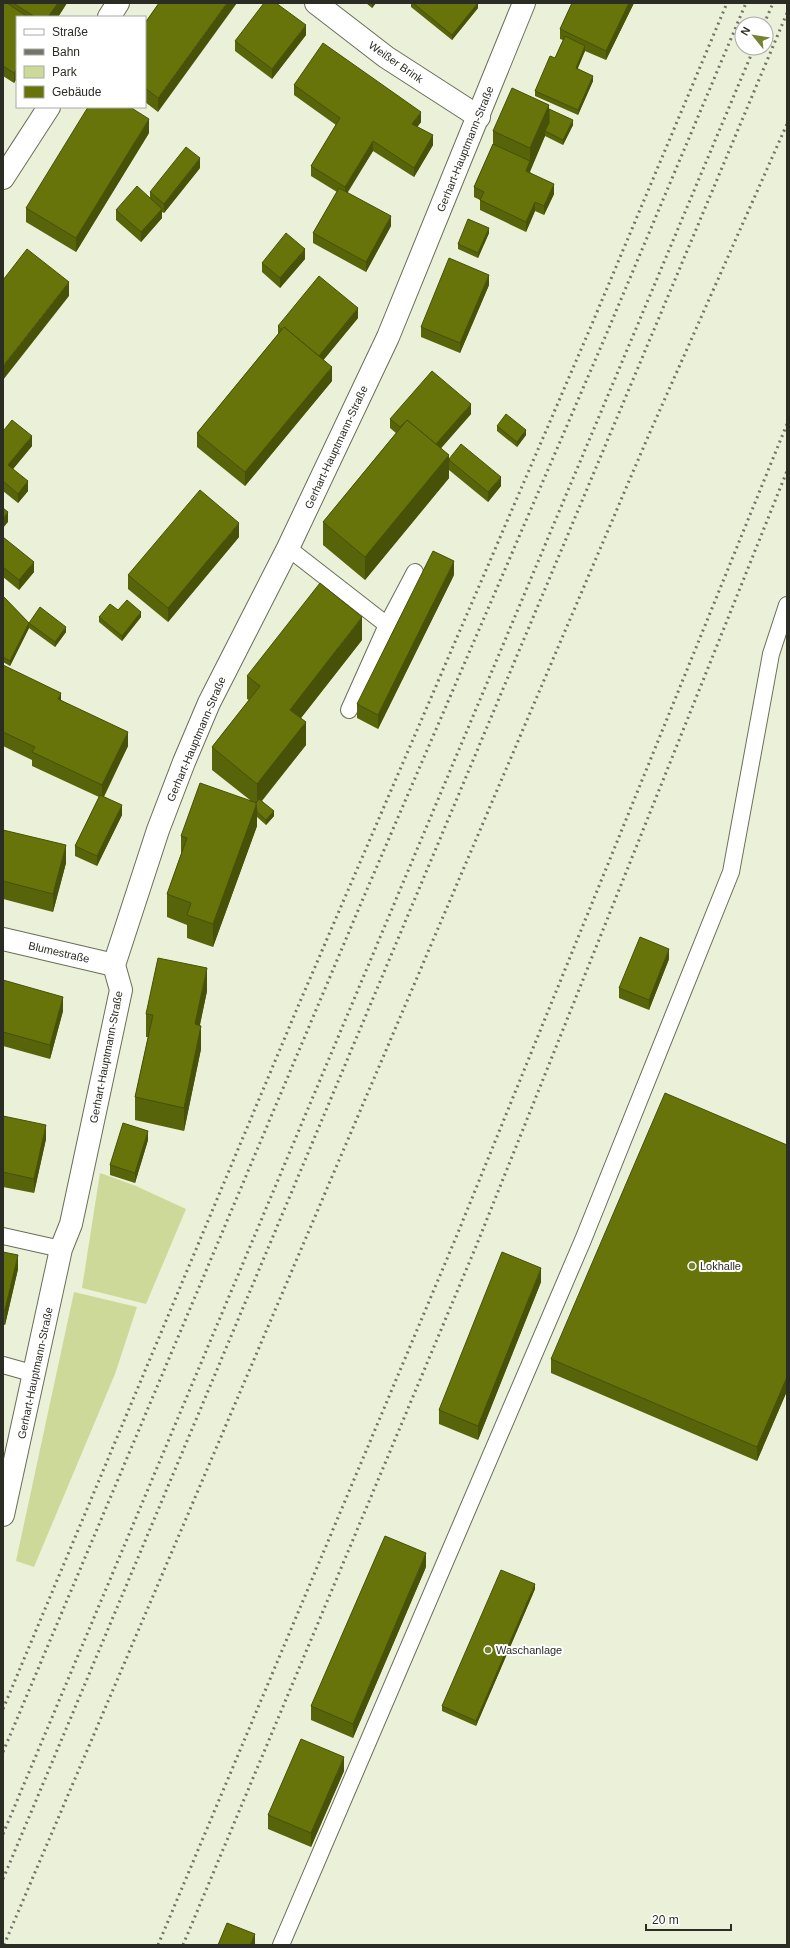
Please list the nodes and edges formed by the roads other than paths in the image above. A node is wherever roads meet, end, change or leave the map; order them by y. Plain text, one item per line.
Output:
1 (118, 3) edge
2 (316, 3) edge
3 (524, 3) edge
4 (110, 16) edge
5 (48, 108) edge
6 (479, 117) junction
7 (3, 178) edge
8 (288, 548) junction
9 (415, 572) dead end
10 (787, 605) edge
11 (387, 625) junction
12 (350, 710) dead end
13 (3, 939) edge
14 (114, 965) junction
15 (3, 1236) edge
16 (61, 1249) junction
17 (3, 1365) edge
18 (35, 1374) junction
19 (3, 1516) edge
20 (281, 1945) edge

1 - 4 street
2 - 6 street, Weißer Brink
3 - 6 street, Gerhart-Hauptmann-Straße
5 - 7 street
6 - 8 street, Gerhart-Hauptmann-Straße
8 - 11 lane
8 - 14 street, Gerhart-Hauptmann-Straße
9 - 11 lane
10 - 20 lane
11 - 12 lane
13 - 14 street, Blumestraße
14 - 16 street, Gerhart-Hauptmann-Straße
15 - 16 lane
16 - 18 street, Gerhart-Hauptmann-Straße
17 - 18 lane
18 - 19 street, Gerhart-Hauptmann-Straße

